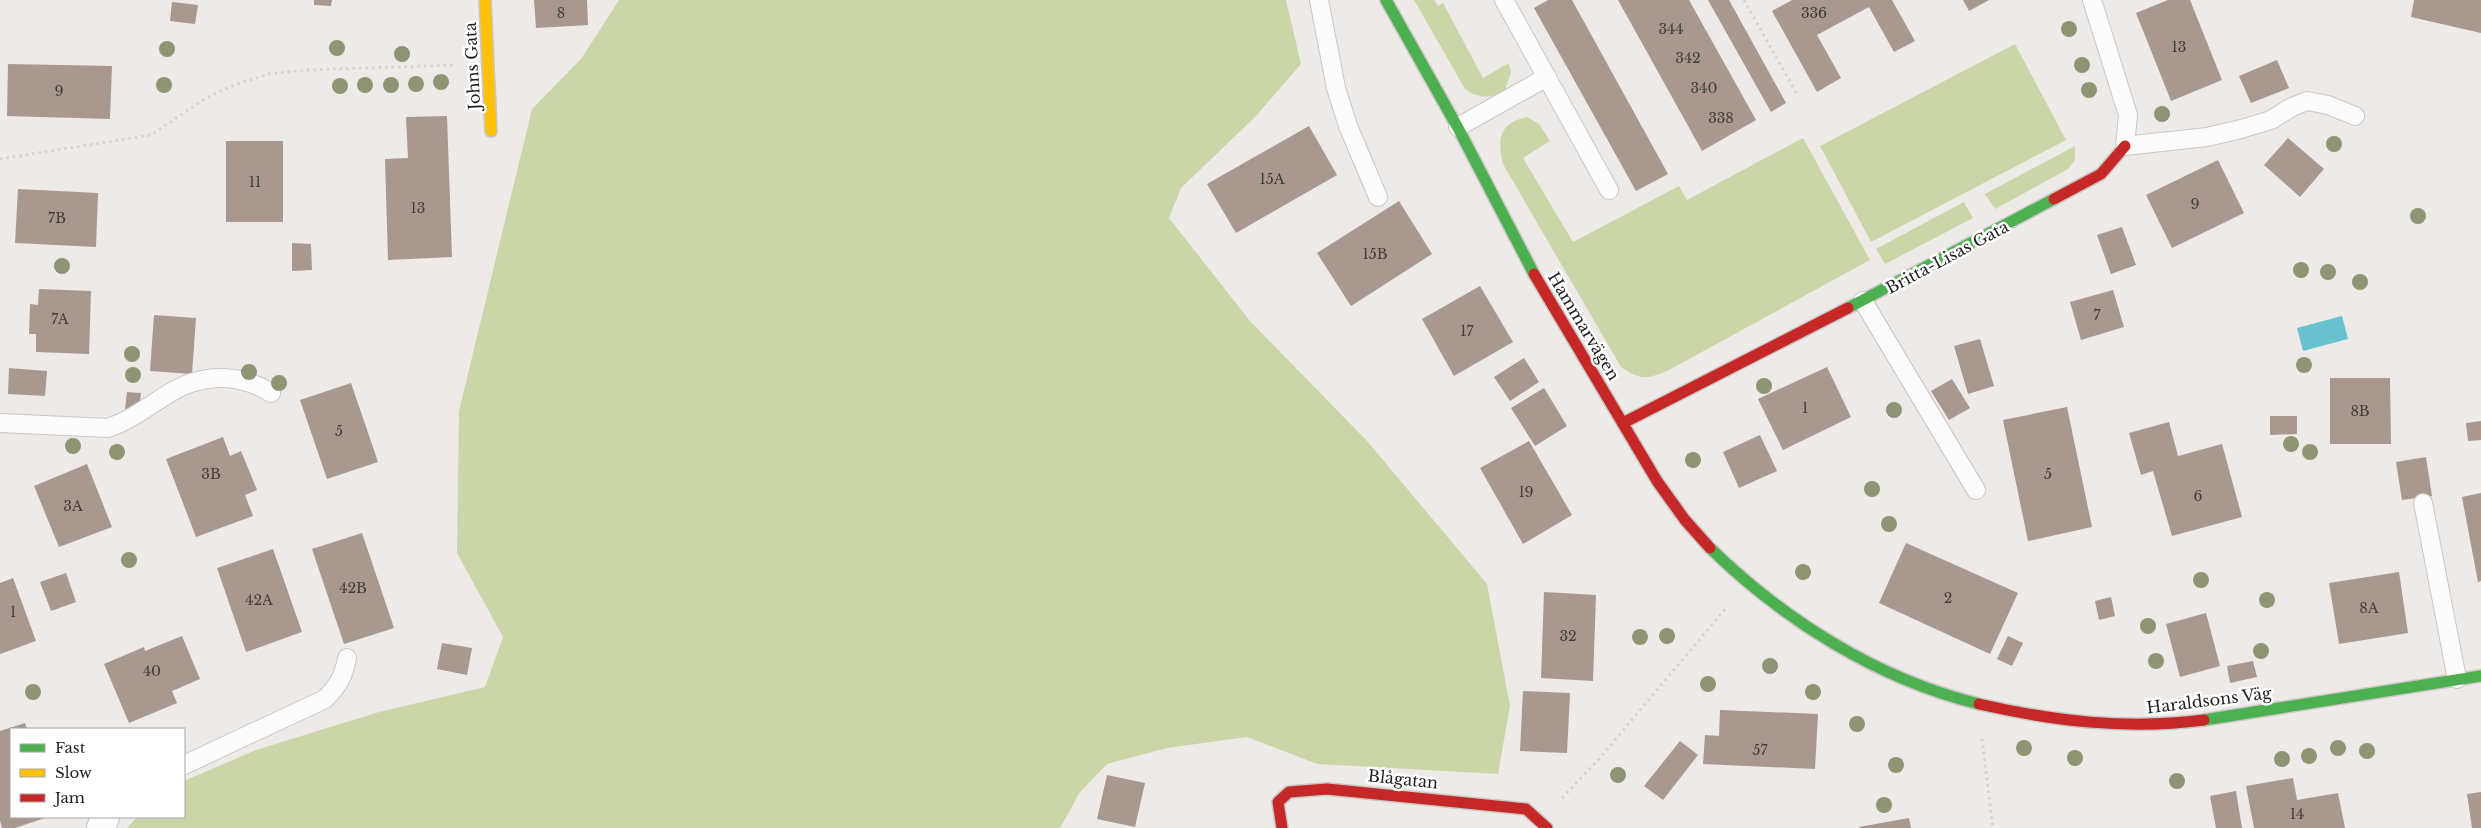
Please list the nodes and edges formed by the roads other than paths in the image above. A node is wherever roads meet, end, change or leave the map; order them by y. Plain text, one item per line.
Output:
1 (484, 0) edge
2 (1319, 0) edge
3 (1386, 0) edge
4 (1504, 0) edge
5 (2092, 0) edge
6 (1547, 77) junction
7 (2355, 116) dead end
8 (1458, 128) junction
9 (492, 131) dead end
10 (2125, 146) junction
11 (1609, 190) dead end
12 (1378, 197) dead end
13 (1863, 301) junction
14 (271, 393) dead end
15 (0, 423) edge
16 (1623, 423) junction
17 (1976, 490) dead end
18 (2423, 502) dead end
19 (1806, 628) joint
20 (347, 658) dead end
21 (2481, 676) edge
22 (2456, 679) junction
23 (185, 765) edge
24 (1544, 824) edge
25 (1282, 828) edge

1 - 9 street, Johns Gata
2 - 12 lane
3 - 8 street, Hammarvägen
4 - 6 lane
5 - 10 lane
6 - 8 lane
6 - 11 lane
7 - 10 lane
8 - 16 street, Hammarvägen
10 - 13 street, Britta-Lisas Gata
13 - 16 street, Britta-Lisas Gata
13 - 17 lane
14 - 15 lane
16 - 19 street, Hammarvägen
18 - 22 lane
19 - 22 street, Haraldsons Väg
20 - 23 lane
21 - 22 street, Haraldsons Väg
24 - 25 street, Blågatan

